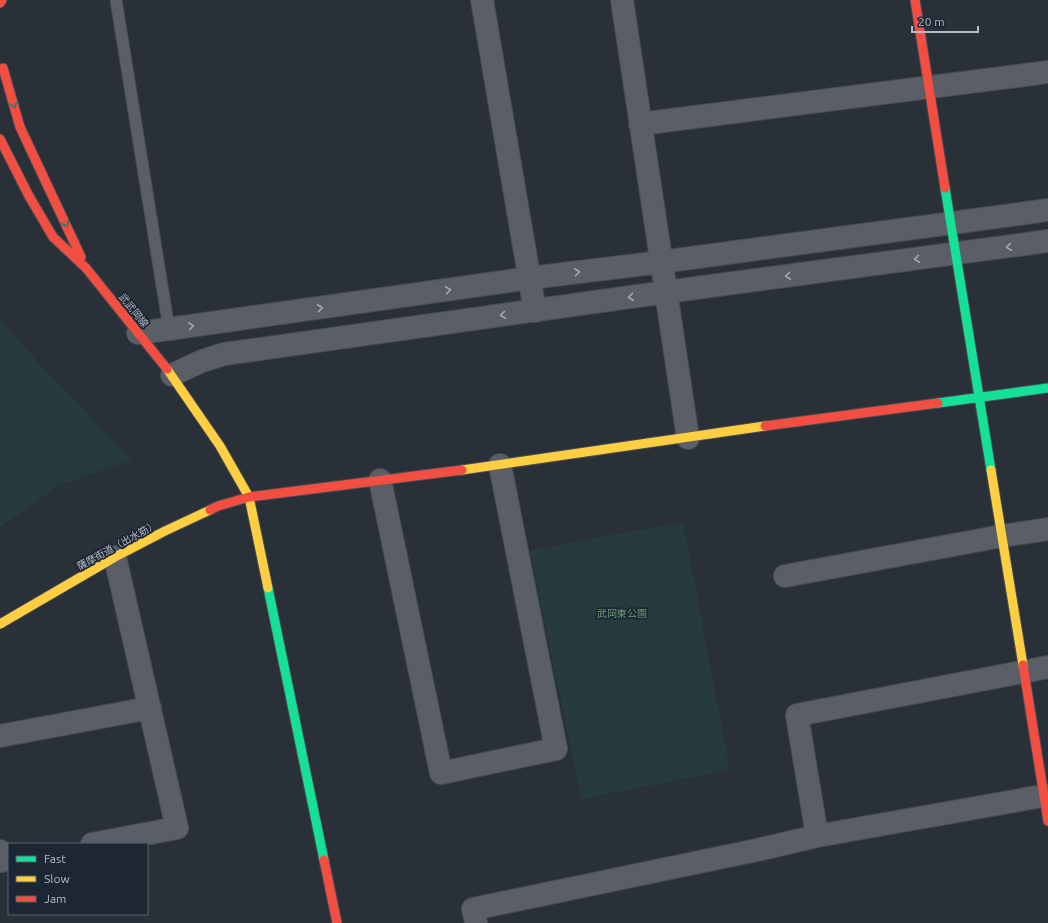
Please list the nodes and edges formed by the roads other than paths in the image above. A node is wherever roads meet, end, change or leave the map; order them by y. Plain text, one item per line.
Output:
1 (2, 0) edge
2 (116, 0) edge
3 (482, 0) edge
4 (622, 0) edge
5 (915, 0) edge
6 (0, 3) edge
7 (3, 68) dead end
8 (1048, 72) edge
9 (929, 87) junction
10 (640, 124) junction
11 (0, 139) edge
12 (1048, 210) edge
13 (951, 223) junction
14 (1048, 242) edge
15 (956, 254) junction
16 (661, 262) junction
17 (86, 268) junction
18 (530, 278) junction
19 (666, 292) junction
20 (535, 311) junction
21 (169, 329) junction
22 (138, 332) junction
23 (172, 375) junction
24 (1048, 388) edge
25 (980, 397) junction
26 (688, 438) junction
27 (500, 465) junction
28 (380, 480) junction
29 (249, 497) junction
30 (1048, 529) edge
31 (1002, 536) junction
32 (115, 557) junction
33 (786, 576) dead end
34 (0, 624) edge
35 (1048, 667) edge
36 (1025, 672) junction
37 (150, 708) junction
38 (0, 736) edge
39 (1046, 795) edge
40 (1048, 821) edge
41 (817, 836) junction
42 (97, 843) edge
43 (337, 923) edge
44 (476, 923) edge

1 - 6 street
2 - 21 lane
3 - 18 street
4 - 10 street
5 - 9 street
7 -> 17 street
8 - 9 street
9 - 10 street
9 - 13 street
10 - 16 street
11 - 17 street, 武武岡線
12 - 13 street
13 - 15 street
13 - 16 street
14 -> 15 street
15 -> 19 street
15 - 25 street
18 -> 16 street
16 - 19 street
17 - 22 street, 武武岡線
18 - 20 street
21 -> 18 street
19 -> 20 street
19 - 26 street
20 -> 23 street
21 - 22 street
22 - 23 street, 武武岡線
23 - 29 street, 武武岡線
24 - 25 street, 薩摩街道（出水筋）
25 - 26 street, 薩摩街道（出水筋）
25 - 31 street
26 - 27 street, 薩摩街道（出水筋）
27 - 28 street, 薩摩街道（出水筋）
27 - 28 street
28 - 29 street, 薩摩街道（出水筋）
29 - 32 street, 薩摩街道（出水筋）
29 - 43 street, 武武岡線
30 - 31 street
31 - 33 street
31 - 36 street
32 - 34 street, 薩摩街道（出水筋）
32 - 37 street
35 - 36 street
36 - 39 street
36 - 41 street
37 - 38 street
37 - 42 street
39 - 40 street
39 - 41 street
41 - 44 street

